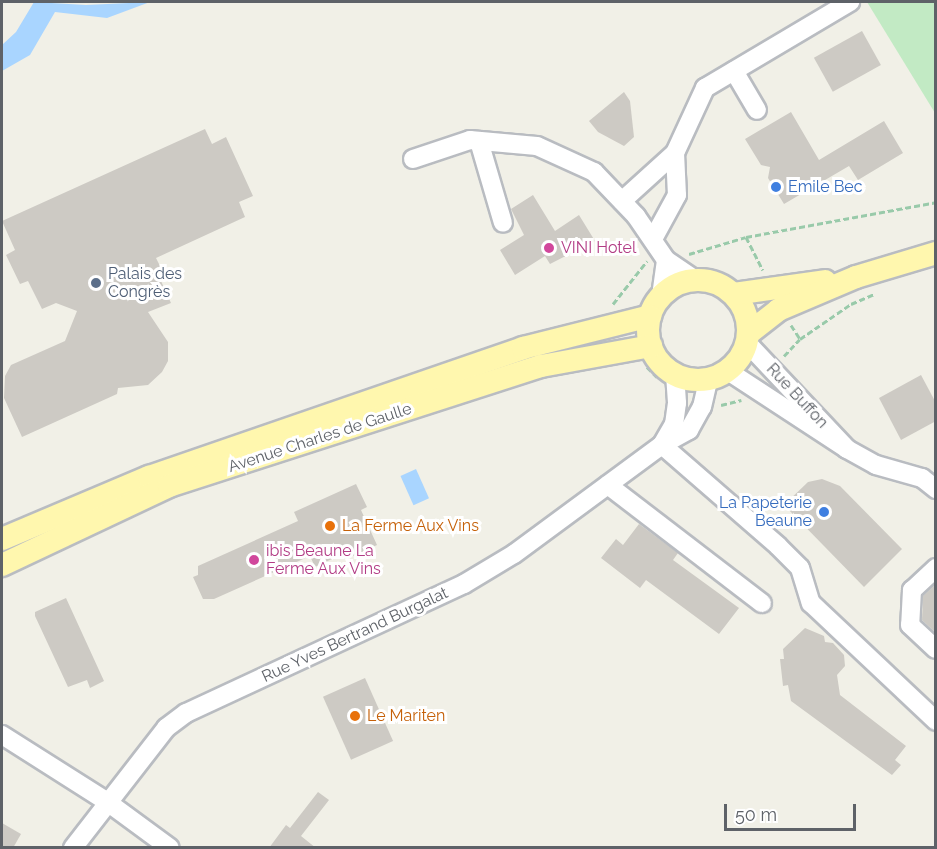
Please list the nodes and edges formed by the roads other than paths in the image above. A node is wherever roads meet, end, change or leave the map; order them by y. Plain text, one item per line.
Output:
1 (850, 2) edge
2 (734, 71) junction
3 (757, 110) dead end
4 (479, 141) junction
5 (675, 153) junction
6 (413, 159) dead end
7 (622, 201) junction
8 (503, 223) dead end
9 (653, 239) junction
10 (936, 254) edge
11 (666, 260) junction
12 (856, 277) junction
13 (696, 280) junction
14 (734, 294) junction
15 (662, 296) junction
16 (650, 316) junction
17 (748, 338) junction
18 (651, 346) junction
19 (675, 374) junction
20 (718, 375) junction
21 (662, 445) junction
22 (846, 449) junction
23 (931, 479) edge
24 (608, 485) junction
25 (2, 539) edge
26 (2, 565) edge
27 (936, 568) edge
28 (762, 603) dead end
29 (936, 649) edge
30 (936, 721) edge
31 (2, 735) edge
32 (106, 801) junction
33 (73, 848) edge
34 (170, 848) edge

1 - 2 street
2 - 3 street
2 - 5 street
4 - 6 street
4 - 7 street
4 - 8 street
5 - 7 street
5 - 9 street
7 - 9 street
9 - 11 street
10 - 12 main road
11 - 13 street
11 - 15 street
12 - 14 main road
12 - 17 main road
13 - 14 main road
13 - 15 main road
14 - 17 main road
15 - 16 main road
16 - 18 main road
16 - 25 main road, Avenue Charles de Gaulle
17 - 20 main road
17 - 22 street, Rue Buffon
18 - 19 main road
18 - 26 main road, Avenue Charles de Gaulle
19 - 20 main road
19 - 21 street, Rue Yves Bertrand Burgalat
20 - 21 street, Rue Yves Bertrand Burgalat
20 - 22 street, Rue Buffon
21 - 24 street, Rue Yves Bertrand Burgalat
21 - 30 street
22 - 23 street, Rue Buffon
24 - 28 street
24 - 32 street, Rue Yves Bertrand Burgalat
27 - 29 street
31 - 32 street
32 - 33 street, Rue Yves Bertrand Burgalat
32 - 34 street

